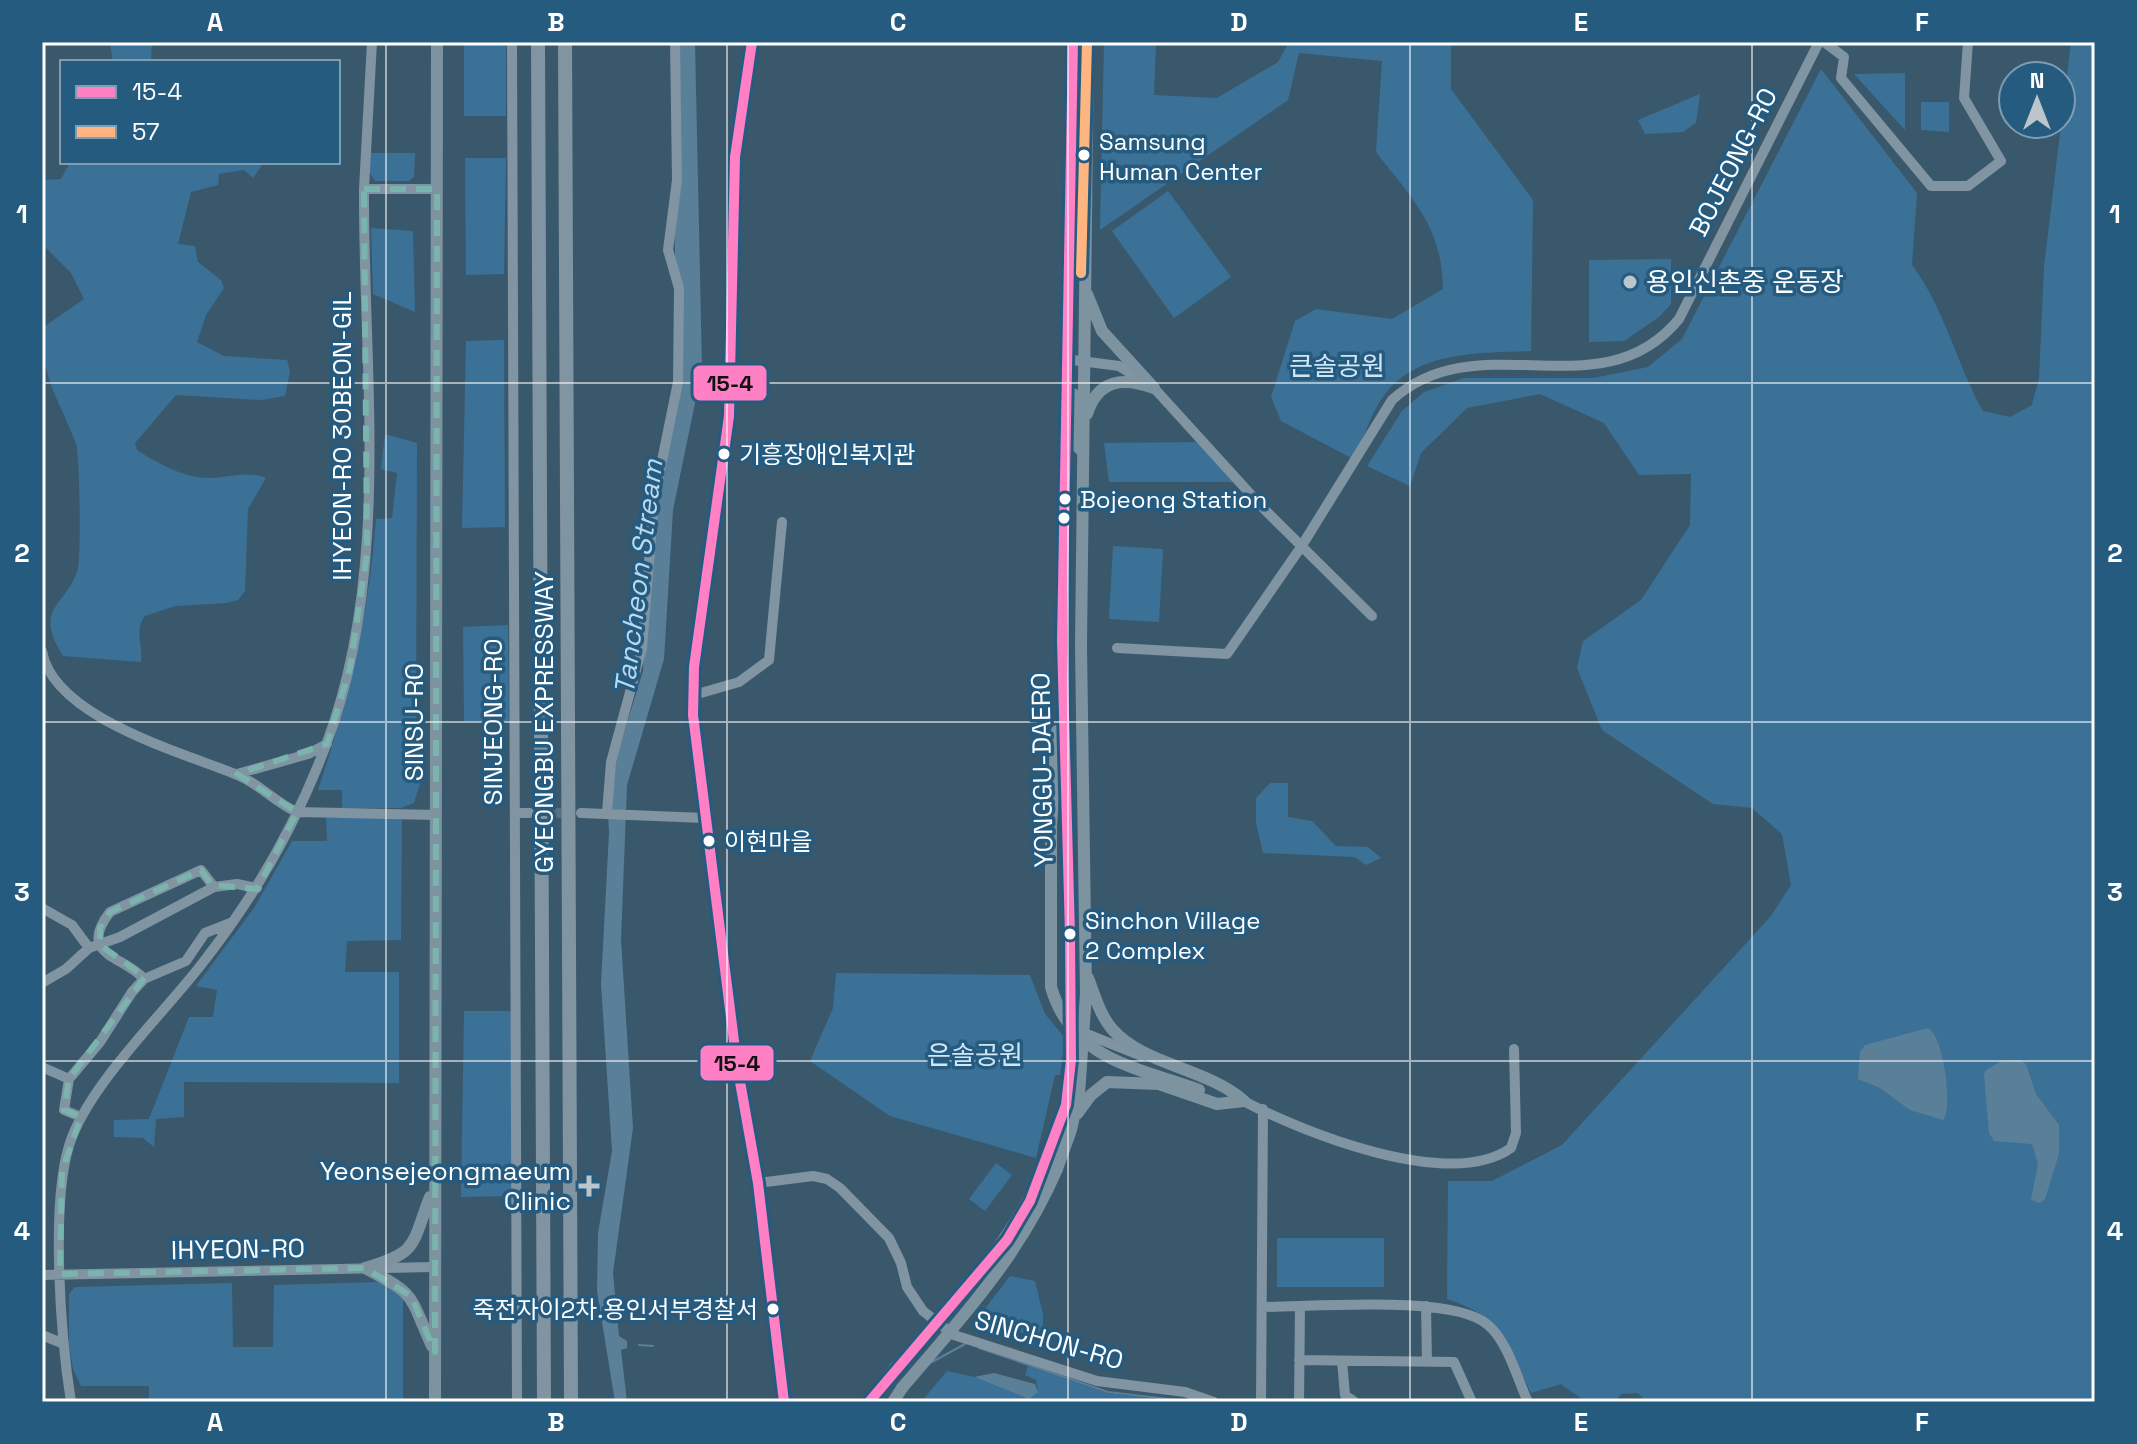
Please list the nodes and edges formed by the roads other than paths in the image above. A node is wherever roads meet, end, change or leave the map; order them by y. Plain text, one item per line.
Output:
1 (372, 42) edge
2 (437, 42) edge
3 (512, 42) edge
4 (538, 42) edge
5 (565, 42) edge
6 (675, 42) edge
7 (752, 42) edge
8 (1073, 42) edge
9 (1088, 42) edge
10 (1822, 42) edge
11 (1968, 42) edge
12 (364, 189) junction
13 (437, 189) junction
14 (1083, 278) junction
15 (1065, 359) junction
16 (1083, 361) junction
17 (1154, 388) junction
18 (1065, 396) junction
19 (1084, 427) junction
20 (1083, 452) junction
21 (782, 522) dead end
22 (1301, 547) junction
23 (1372, 616) dead end
24 (1117, 648) dead end
25 (42, 651) edge
26 (1062, 664) junction
27 (694, 695) junction
28 (327, 744) junction
29 (237, 774) junction
30 (297, 812) junction
31 (515, 813) junction
32 (530, 813) tunnel mouth
33 (581, 813) tunnel mouth
34 (609, 813) junction
35 (436, 815) junction
36 (704, 818) junction
37 (214, 887) junction
38 (257, 888) junction
39 (42, 908) edge
40 (233, 922) junction
41 (1070, 935) junction
42 (95, 946) junction
43 (1086, 972) junction
44 (144, 979) junction
45 (42, 983) edge
46 (1086, 994) junction
47 (1070, 1027) junction
48 (1084, 1033) junction
49 (1514, 1049) dead end
50 (42, 1067) edge
51 (1069, 1078) junction
52 (69, 1079) junction
53 (1244, 1101) junction
54 (1263, 1109) junction
55 (81, 1117) junction
56 (1073, 1123) junction
57 (1053, 1164) junction
58 (758, 1183) junction
59 (433, 1190) junction
60 (434, 1267) junction
61 (365, 1268) junction
62 (60, 1274) junction
63 (42, 1275) edge
64 (1426, 1306) junction
65 (1262, 1307) junction
66 (1300, 1307) junction
67 (42, 1335) edge
68 (64, 1344) junction
69 (435, 1352) junction
70 (1299, 1360) junction
71 (1342, 1361) junction
72 (1427, 1362) junction
73 (71, 1402) edge
74 (435, 1402) edge
75 (517, 1402) edge
76 (544, 1402) edge
77 (571, 1402) edge
78 (784, 1402) edge
79 (869, 1402) edge
80 (893, 1402) edge
81 (1214, 1402) edge
82 (1261, 1402) edge
83 (1299, 1402) edge
84 (1355, 1402) edge
85 (1472, 1402) edge
86 (1528, 1402) edge

1 - 12 street, IHYEON-RO 30BEON-GIL
2 - 13 main road, SINSU-RO
3 - 31 street, SINJEONG-RO
4 - 76 highway, GYEONGBU EXPRESSWAY
5 - 77 highway, GYEONGBU EXPRESSWAY
6 - 34 street
7 - 27 street
8 - 15 main road, YONGGU-DAERO
9 - 14 main road, YONGGU-DAERO
10 - 11 street
10 - 22 street, BOJEONG-RO
12 - 13 street
12 - 28 street, IHYEON-RO 30BEON-GIL
13 - 35 main road, SINSU-RO
14 - 16 main road, YONGGU-DAERO
14 - 17 main road
15 - 16 street
15 - 18 main road, YONGGU-DAERO
16 - 17 street
16 - 19 main road, YONGGU-DAERO
17 - 19 main road
17 - 22 street
18 - 20 main road
18 - 26 main road, YONGGU-DAERO
19 - 20 main road, YONGGU-DAERO
20 - 43 main road, YONGGU-DAERO
21 - 27 street
22 - 23 street
22 - 24 street, BOJEONG-RO
25 - 29 street
26 - 41 main road, YONGGU-DAERO
26 - 53 main road, bridge
27 - 36 street
28 - 29 street
28 - 30 street, IHYEON-RO 30BEON-GIL
29 - 30 street
30 - 35 street
30 - 38 street, IHYEON-RO 30BEON-GIL
31 - 32 street
31 - 75 street, SINJEONG-RO
33 - 34 street
34 - 36 street
35 - 59 main road, SINSU-RO
36 - 58 street
37 - 38 street
37 - 42 street
37 - 42 street
38 - 40 street, IHYEON-RO 30BEON-GIL
39 - 42 street
40 - 44 street
40 - 55 street, IHYEON-RO 30BEON-GIL
41 - 46 main road
41 - 47 main road, YONGGU-DAERO
42 - 44 street
42 - 45 street
43 - 46 main road, YONGGU-DAERO
43 - 53 main road
44 - 52 street
46 - 48 main road, YONGGU-DAERO
47 - 48 street
47 - 51 main road, YONGGU-DAERO
48 - 53 street
48 - 56 main road, YONGGU-DAERO
49 - 54 street
50 - 52 street
51 - 56 main road
51 - 57 main road, YONGGU-DAERO
52 - 55 street
53 - 54 street
53 - 56 main road
54 - 65 street
55 - 62 street, IHYEON-RO 30BEON-GIL
56 - 57 main road, YONGGU-DAERO
57 - 79 main road, bridge
57 - 80 main road, bridge
58 - 78 street
58 - 81 street, SINCHON-RO
59 - 60 main road, SINSU-RO
59 - 61 main road
60 - 61 street, IHYEON-RO
60 - 69 main road, SINSU-RO
61 - 62 street, IHYEON-RO
61 - 69 main road
62 - 63 street, IHYEON-RO
62 - 68 street, IHYEON-RO 30BEON-GIL
64 - 66 street
64 - 72 street
64 - 86 street
65 - 66 street
65 - 82 street
66 - 70 street
67 - 68 street
68 - 73 street, IHYEON-RO 30BEON-GIL
69 - 74 main road, SINSU-RO
70 - 71 street
70 - 83 street
71 - 72 street
71 - 84 street
72 - 85 street

